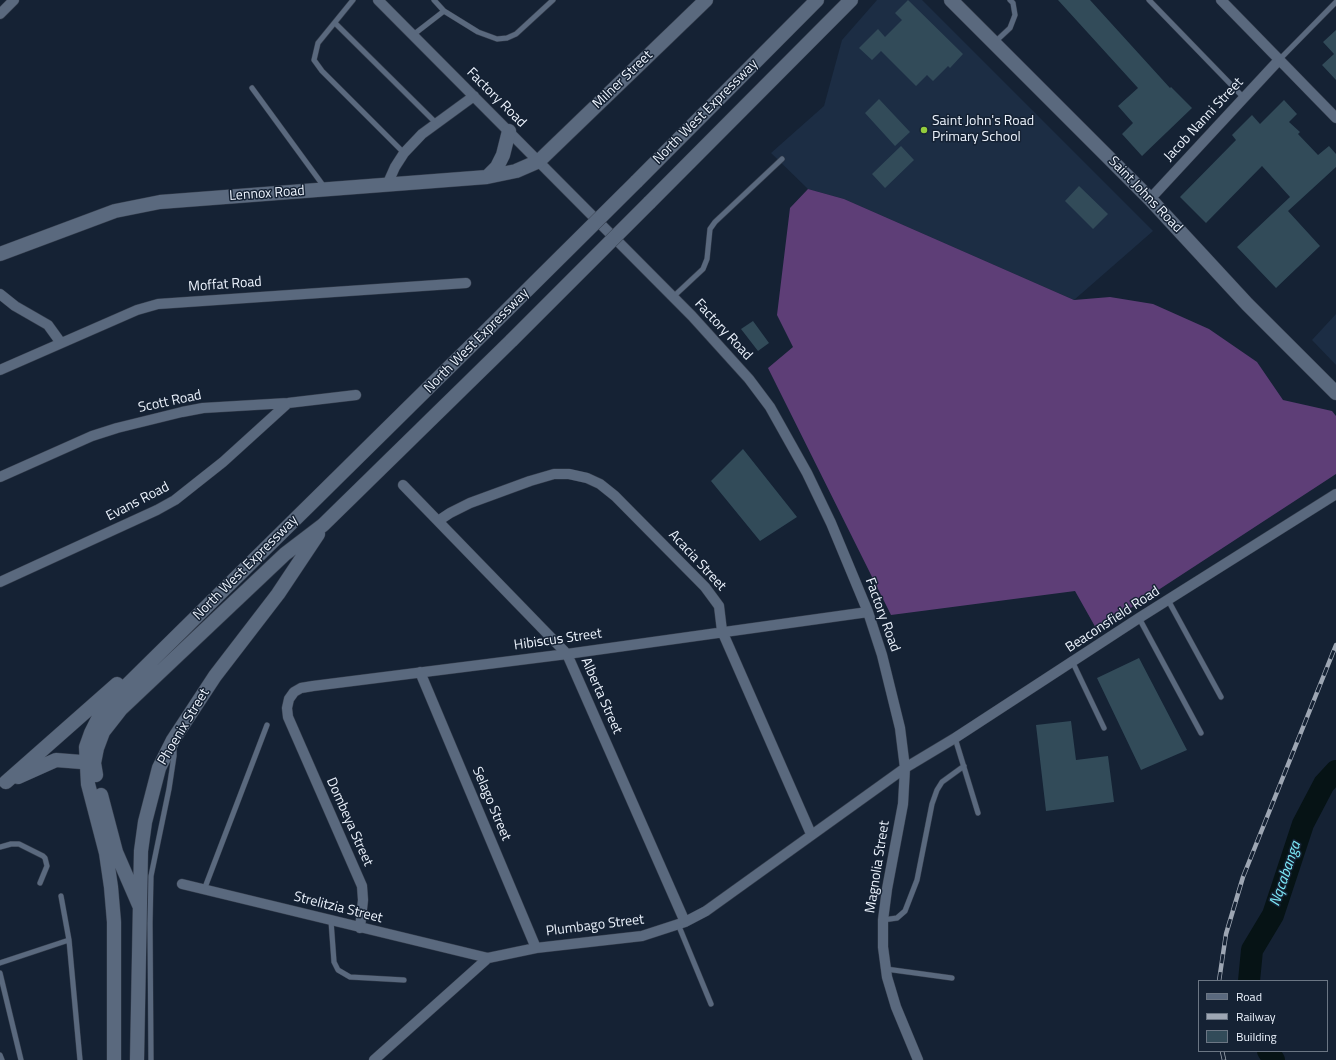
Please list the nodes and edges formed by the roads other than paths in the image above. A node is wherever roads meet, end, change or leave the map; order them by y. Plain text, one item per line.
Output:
1 (14, 0) edge
2 (353, 0) edge
3 (378, 0) edge
4 (434, 0) edge
5 (553, 0) edge
6 (706, 0) edge
7 (817, 0) edge
8 (851, 0) edge
9 (951, 0) edge
10 (1010, 0) edge
11 (1149, 0) edge
12 (1221, 0) edge
13 (1336, 2) edge
14 (444, 11) junction
15 (0, 14) edge
16 (335, 23) junction
17 (413, 35) junction
18 (994, 43) junction
19 (1278, 61) junction
20 (252, 88) dead end
21 (474, 96) junction
22 (1244, 98) junction
23 (1336, 118) edge
24 (436, 123) junction
25 (509, 131) junction
26 (404, 153) junction
27 (782, 159) dead end
28 (539, 161) junction
29 (487, 177) junction
30 (387, 185) junction
31 (327, 190) junction
32 (1150, 199) junction
33 (0, 254) edge
34 (466, 283) dead end
35 (0, 294) edge
36 (673, 297) junction
37 (61, 343) junction
38 (0, 370) edge
39 (1336, 393) edge
40 (356, 395) dead end
41 (288, 403) junction
42 (0, 477) edge
43 (403, 485) dead end
44 (1336, 494) edge
45 (438, 521) junction
46 (323, 525) junction
47 (0, 582) edge
48 (1168, 600) junction
49 (202, 612) junction
50 (868, 612) junction
51 (1139, 618) junction
52 (722, 631) junction
53 (567, 654) junction
54 (1073, 663) junction
55 (420, 672) junction
56 (1221, 697) dead end
57 (267, 725) dead end
58 (1104, 728) dead end
59 (293, 730) joint
60 (1201, 733) dead end
61 (955, 738) junction
62 (173, 740) junction
63 (90, 762) junction
64 (964, 766) junction
65 (905, 768) junction
66 (3, 784) edge
67 (978, 813) dead end
68 (811, 834) junction
69 (0, 847) edge
70 (40, 883) dead end
71 (182, 884) dead end
72 (204, 890) junction
73 (61, 896) dead end
74 (139, 905) junction
75 (883, 920) junction
76 (331, 921) junction
77 (682, 923) junction
78 (360, 928) junction
79 (69, 940) junction
80 (536, 948) junction
81 (488, 958) junction
82 (0, 963) edge
83 (886, 969) junction
84 (0, 973) edge
85 (952, 978) dead end
86 (404, 980) dead end
87 (711, 1004) dead end
88 (0, 1055) edge
89 (2, 1060) edge
90 (21, 1060) edge
91 (80, 1060) edge
92 (114, 1060) edge
93 (137, 1060) edge
94 (151, 1060) edge
95 (374, 1060) edge
96 (918, 1060) edge

1 - 15 street
2 - 16 lane
3 - 17 street, Factory Road
4 - 14 lane
5 - 14 lane
6 - 28 main road, Milner Street
7 - 49 main road, North West Expressway, bridge
8 - 46 main road, North West Expressway, bridge
9 - 18 main road, Saint Johns Road
10 - 18 lane
11 - 22 lane
12 - 19 street
13 - 19 lane
14 - 17 lane
16 - 24 lane
16 - 26 lane
17 - 21 street, Factory Road
18 - 32 main road, Saint Johns Road
19 - 22 street, Jacob Nanni Street
19 - 23 street
20 - 31 lane
21 - 24 street
21 - 25 street, Factory Road
22 - 32 street, Jacob Nanni Street
24 - 26 street
25 - 28 street, Factory Road
25 - 29 main road
26 - 30 street
27 - 36 lane
28 - 29 main road, Lennox Road
28 - 36 street, Factory Road
29 - 30 main road, Lennox Road
30 - 31 main road, Lennox Road
31 - 33 main road, Lennox Road
32 - 39 main road, Saint Johns Road
34 - 37 street, Moffat Road
35 - 37 street
36 - 50 street, Factory Road
37 - 38 street, Moffat Road
40 - 41 street, Scott Road
41 - 42 street, Scott Road
41 - 47 street, Evans Road
43 - 45 street, Alberta Street
44 - 48 street, Beaconsfield Road
45 - 52 street, Acacia Street
45 - 53 street, Alberta Street
46 - 62 main road, Phoenix Street
46 - 63 main road
48 - 51 street, Beaconsfield Road
48 - 56 lane
49 - 63 main road, North West Expressway
49 - 66 main road
50 - 52 street, Hibiscus Street
50 - 65 street, Factory Road
51 - 54 street, Beaconsfield Road
51 - 60 lane
52 - 53 street, Hibiscus Street
52 - 68 street, Acacia Street
53 - 55 street, Hibiscus Street
53 - 77 street, Alberta Street
54 - 58 lane
54 - 61 street, Beaconsfield Road
55 - 59 street, Hibiscus Street
55 - 80 street, Selago Street
57 - 72 lane
59 - 78 street, Dombeya Street
61 - 64 lane
61 - 65 street, Beaconsfield Road
62 - 74 main road, Phoenix Street
62 - 94 lane
63 - 66 main road
63 - 74 main road
63 - 92 main road
64 - 67 lane
64 - 75 lane
65 - 68 street, Plumbago Street
65 - 75 street, Magnolia Street
68 - 77 street, Plumbago Street
69 - 70 lane
71 - 72 street, Strelitzia Street
72 - 76 street, Strelitzia Street
73 - 79 lane
74 - 93 main road, Phoenix Street
75 - 83 street, Magnolia Street
76 - 78 street, Strelitzia Street
76 - 86 lane
77 - 80 street, Plumbago Street
77 - 87 lane
78 - 81 street, Strelitzia Street
79 - 82 lane
79 - 91 lane
80 - 81 street, Plumbago Street
81 - 95 street
83 - 85 lane
83 - 96 street, Magnolia Street
84 - 90 lane
88 - 89 lane

